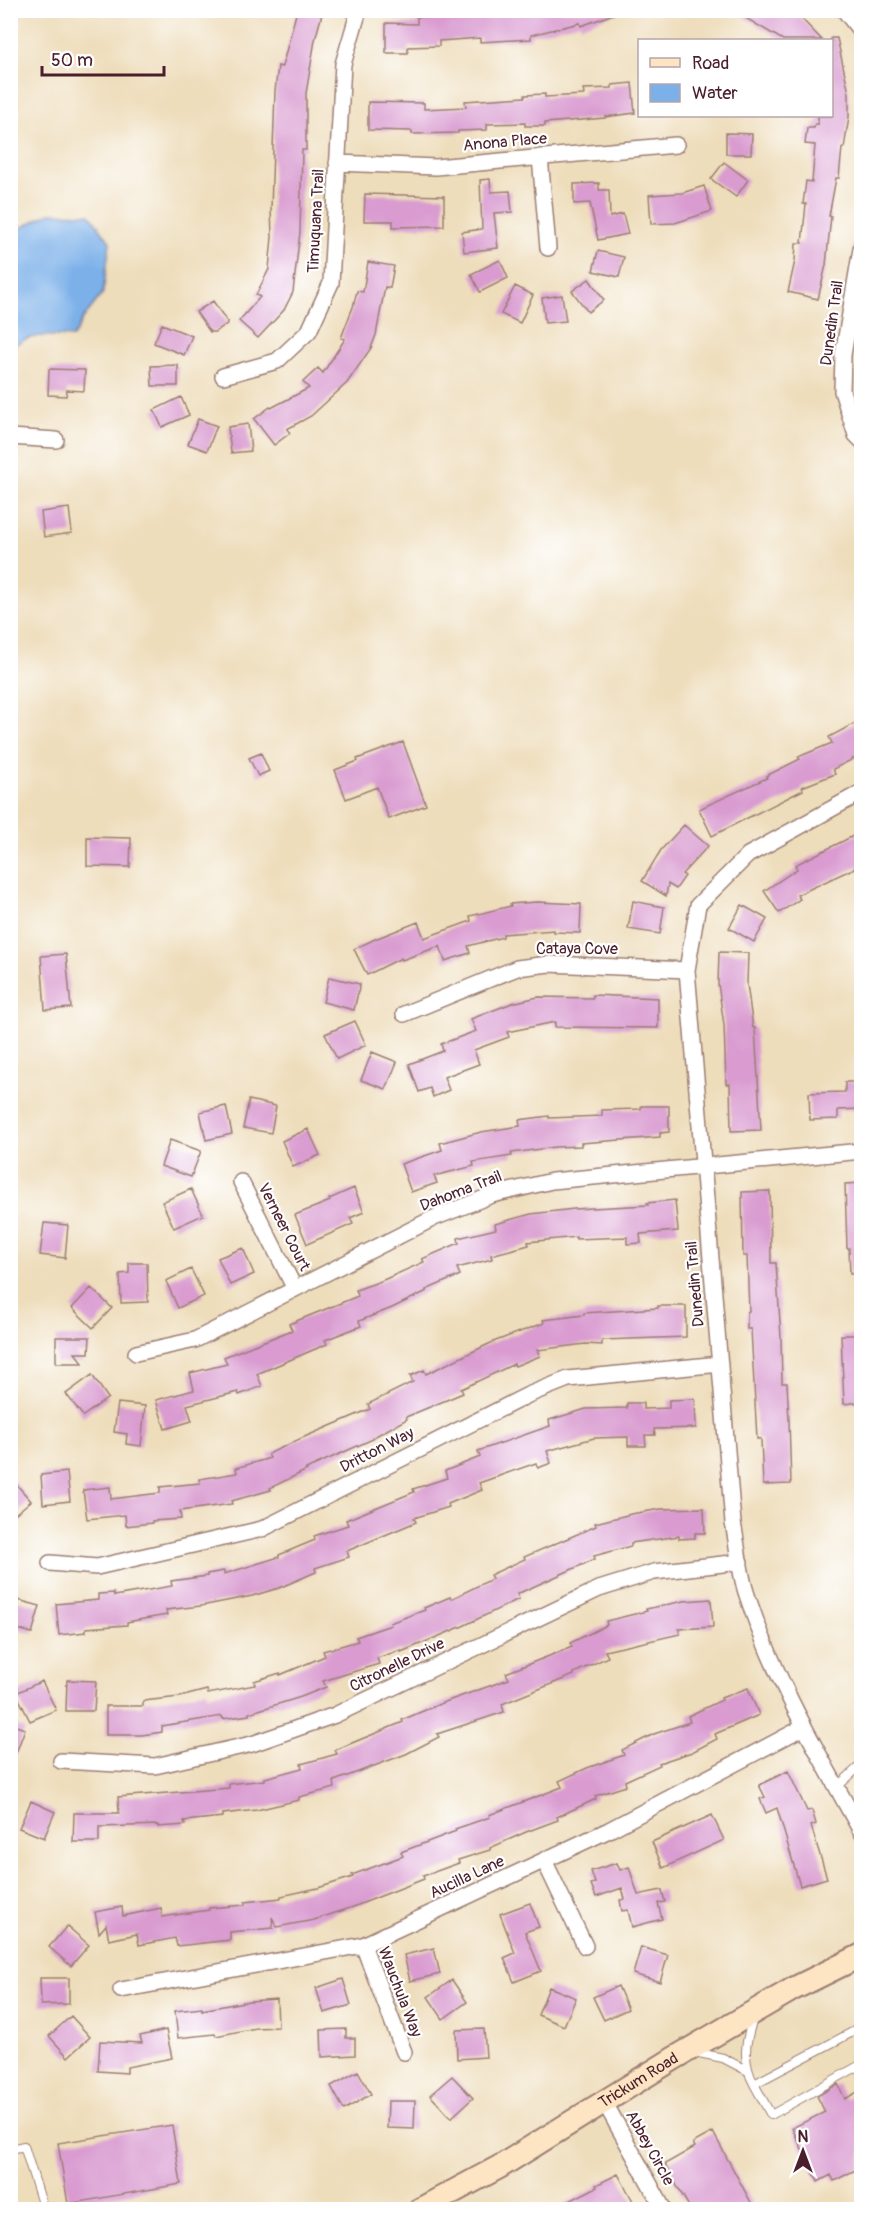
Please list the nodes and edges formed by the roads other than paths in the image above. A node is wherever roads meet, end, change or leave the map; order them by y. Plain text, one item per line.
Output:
1 (359, 10) edge
2 (844, 10) edge
3 (861, 33) edge
4 (676, 145) dead end
5 (540, 157) junction
6 (338, 163) junction
7 (861, 243) edge
8 (548, 248) dead end
9 (223, 376) dead end
10 (10, 437) edge
11 (56, 440) dead end
12 (861, 441) edge
13 (861, 792) edge
14 (687, 970) junction
15 (404, 1014) dead end
16 (861, 1151) edge
17 (703, 1166) junction
18 (241, 1182) dead end
19 (295, 1289) junction
20 (136, 1353) dead end
21 (720, 1364) junction
22 (740, 1562) junction
23 (50, 1563) dead end
24 (804, 1727) junction
25 (61, 1761) dead end
26 (861, 1764) edge
27 (837, 1787) junction
28 (861, 1833) edge
29 (544, 1860) junction
30 (363, 1945) junction
31 (585, 1946) dead end
32 (861, 1955) edge
33 (121, 1990) dead end
34 (756, 2011) junction
35 (861, 2027) edge
36 (688, 2050) junction
37 (404, 2052) dead end
38 (861, 2064) edge
39 (746, 2070) junction
40 (754, 2085) junction
41 (605, 2103) junction
42 (10, 2149) edge
43 (44, 2210) edge
44 (419, 2210) edge
45 (664, 2210) edge

1 - 6 street, Timuquana Trail
2 - 3 street
4 - 5 street, Anona Place
5 - 6 street, Anona Place
5 - 8 street
6 - 9 street, Timuquana Trail
7 - 12 street, Dunedin Trail
10 - 11 street
13 - 14 street, Dunedin Trail
14 - 15 street, Cataya Cove
14 - 17 street, Dunedin Trail
16 - 17 street, Dahoma Trail
17 - 19 street, Dahoma Trail
17 - 21 street, Dunedin Trail
18 - 19 street, Verneer Court
19 - 20 street, Dahoma Trail
21 - 22 street, Dunedin Trail
21 - 23 street, Dritton Way
22 - 24 street, Dunedin Trail
22 - 25 street, Citronelle Drive
24 - 27 street, Dunedin Trail
24 - 29 street, Aucilla Lane
26 - 27 lane
27 - 28 street, Dunedin Trail
29 - 30 street, Aucilla Lane
29 - 31 street
30 - 33 street, Aucilla Lane
30 - 37 street, Wauchula Way
32 - 34 street, Trickum Road
34 - 36 street, Trickum Road
34 - 39 lane
35 - 40 lane
36 - 39 lane
36 - 41 street, Trickum Road
38 - 40 lane
39 - 40 lane
41 - 44 street, Trickum Road
41 - 45 street, Abbey Circle
42 - 43 lane

